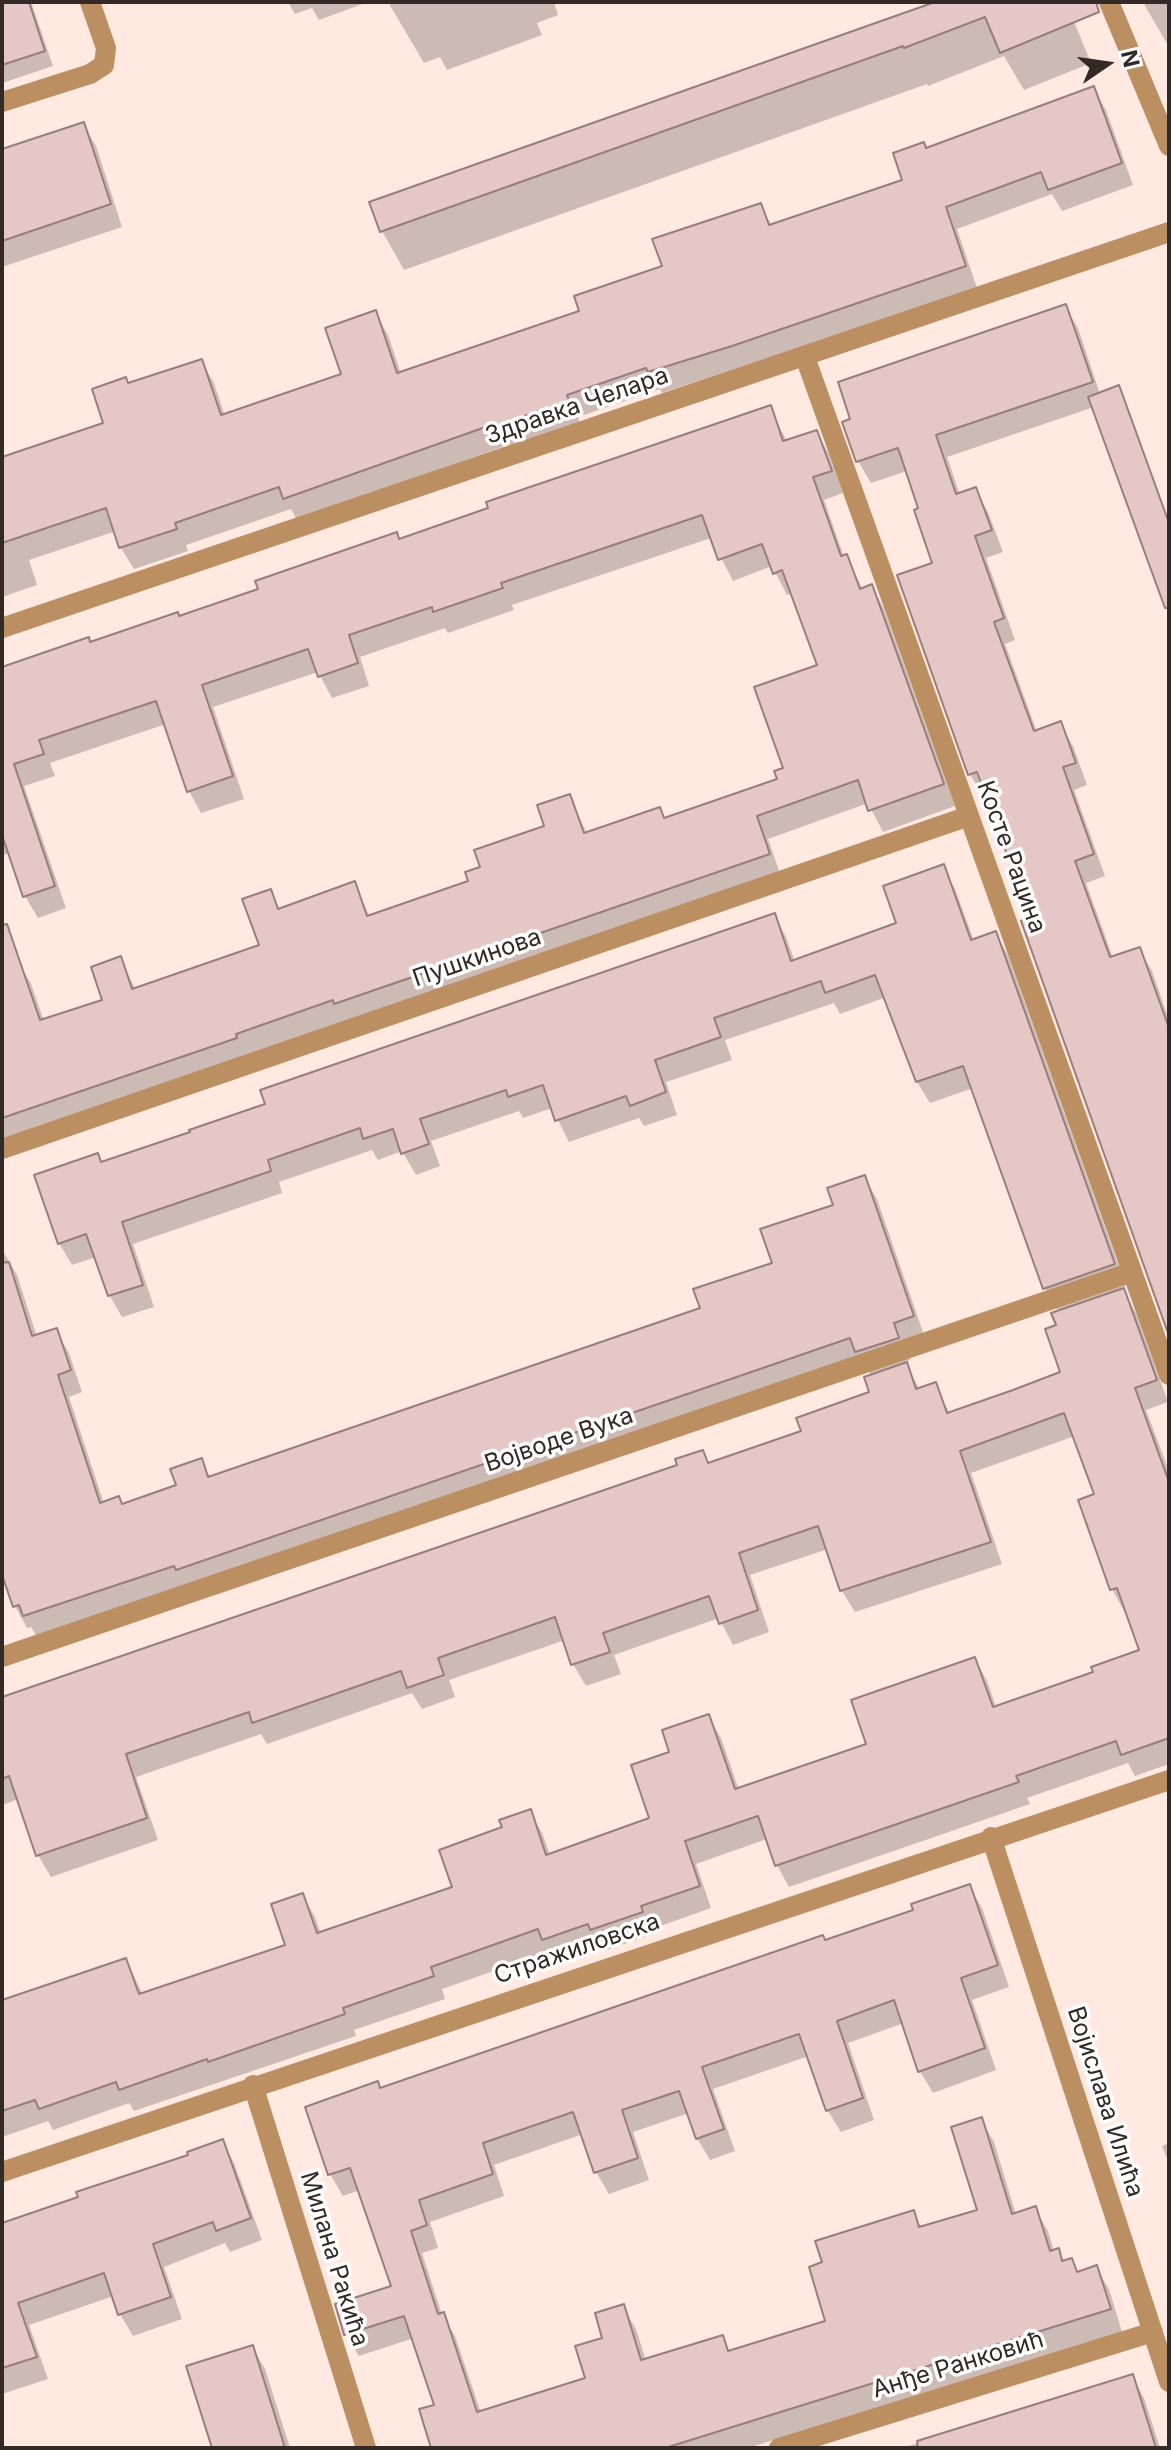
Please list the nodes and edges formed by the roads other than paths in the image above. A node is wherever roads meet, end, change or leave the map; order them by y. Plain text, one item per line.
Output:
1 (90, 2) edge
2 (1109, 2) edge
3 (2, 102) edge
4 (1169, 146) edge
5 (1169, 232) edge
6 (805, 357) junction
7 (2, 628) edge
8 (969, 816) junction
9 (2, 1149) edge
10 (1132, 1272) junction
11 (1169, 1375) edge
12 (2, 1657) edge
13 (1169, 1780) edge
14 (991, 1837) junction
15 (253, 2085) junction
16 (2, 2172) edge
17 (1153, 2332) junction
18 (1169, 2382) edge
19 (366, 2448) edge
20 (779, 2448) edge

1 - 3 street
2 - 4 street
5 - 6 street, Здравка Челара
6 - 7 street, Здравка Челара
6 - 8 street, Косте Рацина
8 - 9 street, Пушкинова
8 - 10 street, Косте Рацина
10 - 11 street, Косте Рацина
10 - 12 street, Војводе Вука
13 - 14 street, Стражиловска
14 - 15 street, Стражиловска
14 - 17 street, Војислава Илића
15 - 16 street, Стражиловска
15 - 19 street, Милана Ракића
17 - 18 street, Војислава Илића
17 - 20 street, Анђе Ранковић

